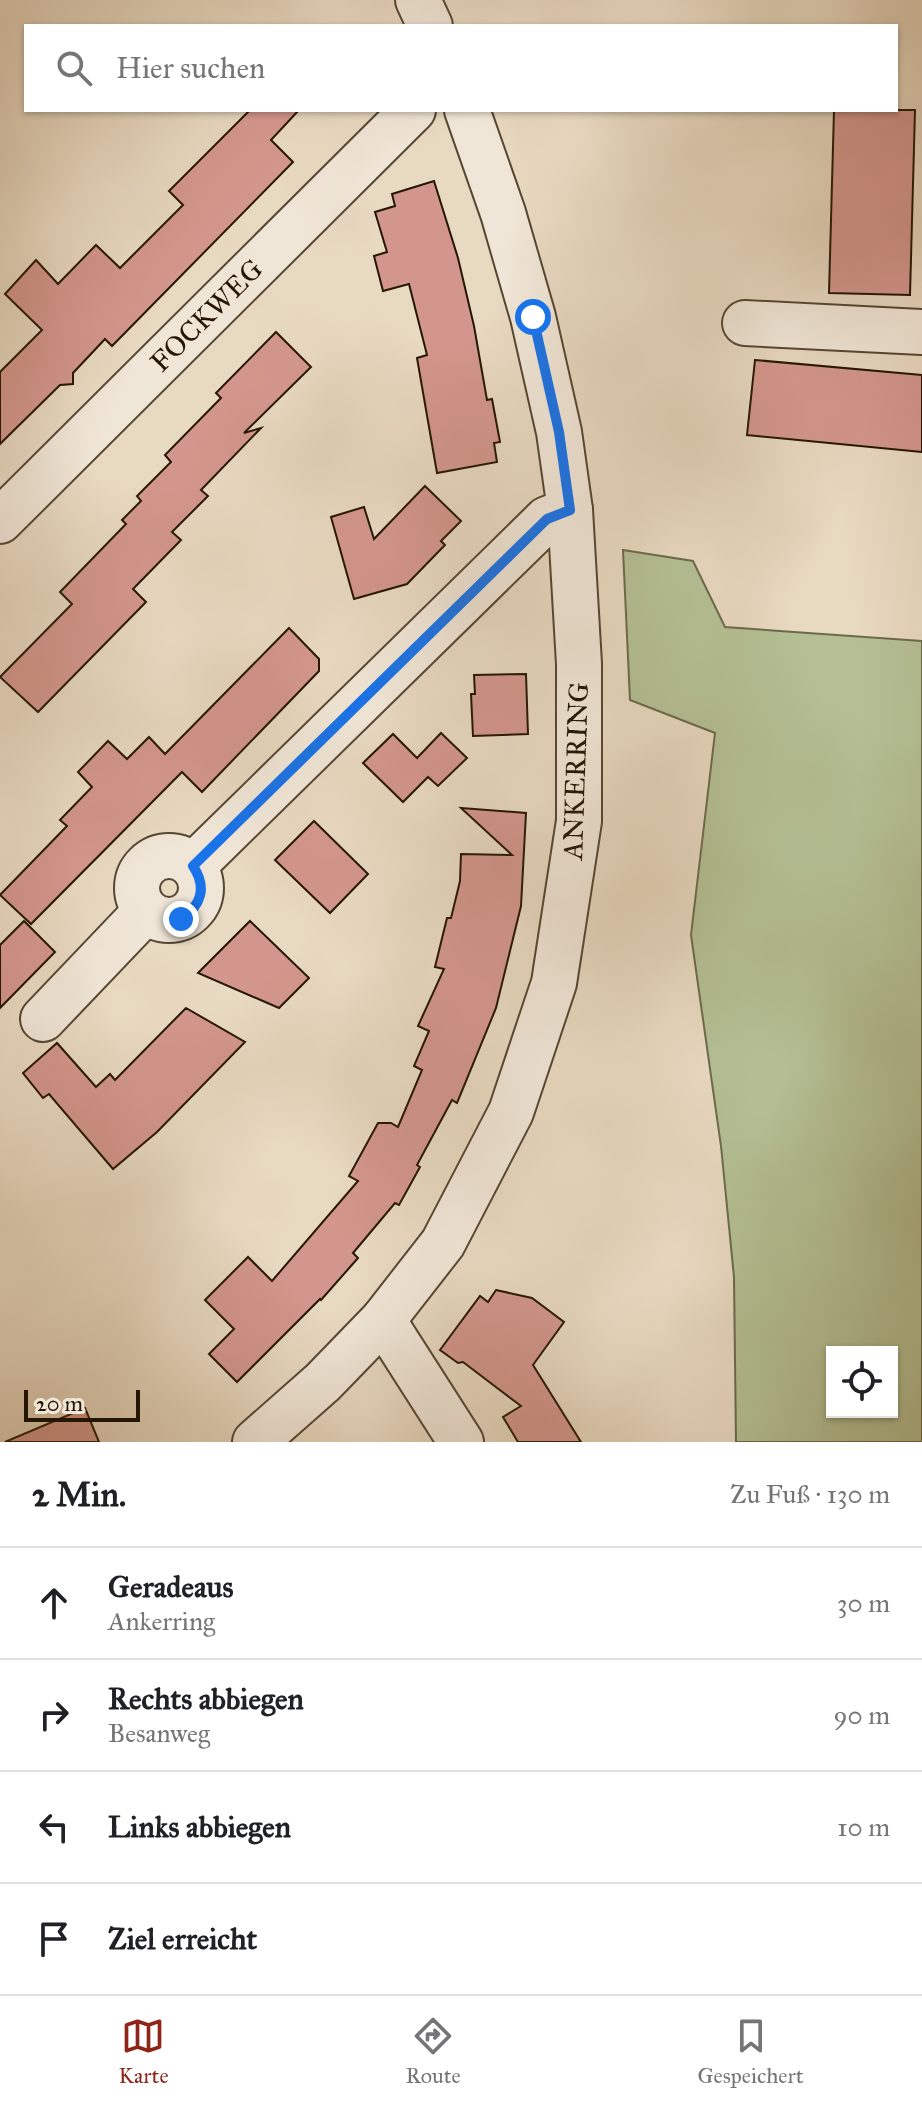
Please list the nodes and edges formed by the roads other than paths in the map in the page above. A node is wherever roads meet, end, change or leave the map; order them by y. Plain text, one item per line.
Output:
1 (418, 0) edge
2 (429, 24) edge
3 (411, 112) edge
4 (468, 112) edge
5 (745, 323) dead end
6 (922, 332) edge
7 (570, 510) junction
8 (0, 521) edge
9 (43, 1019) dead end
10 (383, 1320) junction
11 (255, 1442) edge
12 (461, 1442) edge

1 - 2 street
3 - 8 street, FOCKWEG
4 - 7 street, ANKERRING
5 - 6 street
7 - 9 street
7 - 10 street, ANKERRING
10 - 11 street, ANKERRING
10 - 12 street

